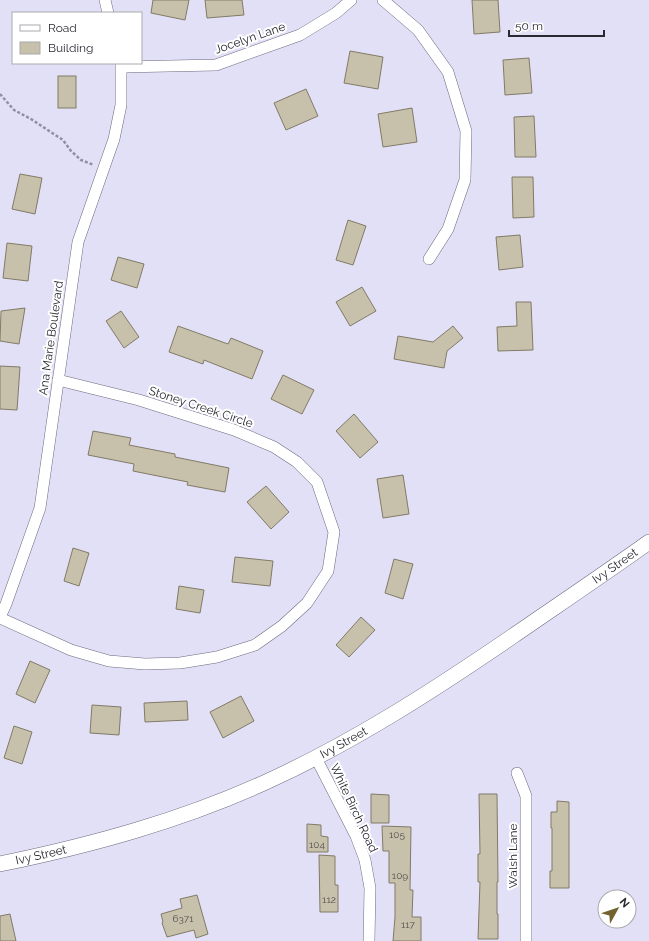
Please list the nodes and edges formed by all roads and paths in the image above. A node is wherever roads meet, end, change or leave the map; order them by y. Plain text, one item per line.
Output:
1 (105, 0) edge
2 (351, 0) edge
3 (383, 0) edge
4 (108, 12) edge
5 (122, 65) edge
6 (0, 94) edge
7 (103, 169) junction
8 (429, 259) dead end
9 (58, 380) junction
10 (649, 542) edge
11 (0, 617) edge
12 (316, 758) junction
13 (517, 773) dead end
14 (0, 864) edge
15 (369, 941) edge
16 (526, 941) edge

1 - 4 street
2 - 5 street, Jocelyn Lane
3 - 8 street
5 - 7 street, Ana Marie Boulevard
6 - 7 path
7 - 9 street, Ana Marie Boulevard
9 - 11 street, Ana Marie Boulevard
9 - 11 street, Stoney Creek Circle
10 - 12 main road, Ivy Street
12 - 14 main road, Ivy Street
12 - 15 street, White Birch Road
13 - 16 street, Walsh Lane

